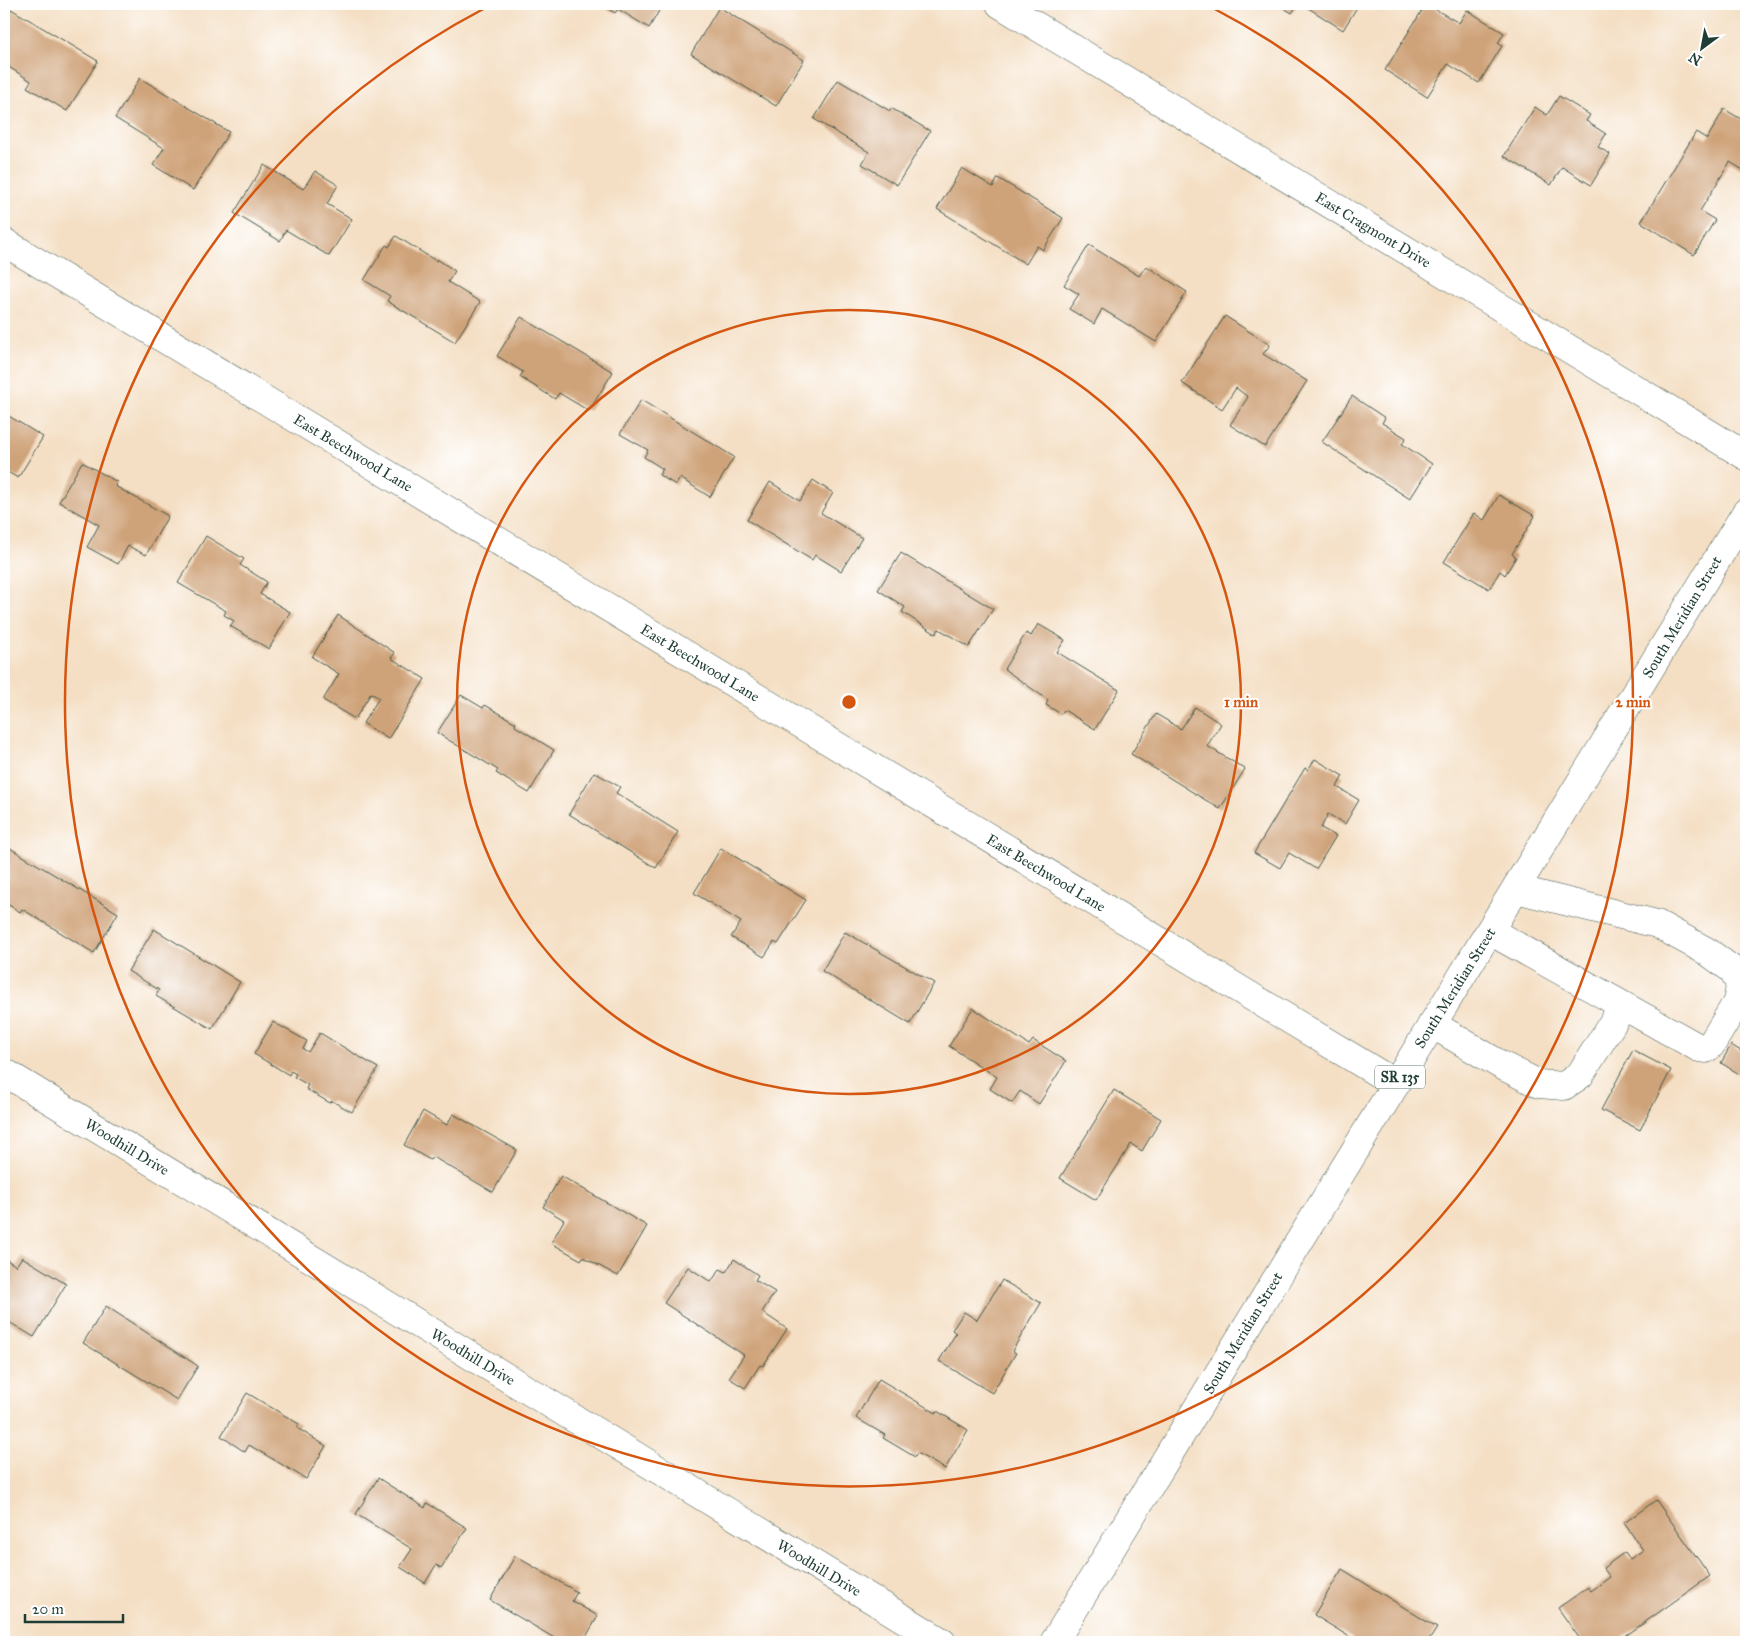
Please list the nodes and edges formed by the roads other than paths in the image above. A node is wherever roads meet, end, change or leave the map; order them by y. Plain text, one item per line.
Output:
1 (1000, 4) edge
2 (4, 242) edge
3 (1746, 456) edge
4 (1746, 512) edge
5 (1516, 889) junction
6 (1490, 931) junction
7 (1622, 1006) junction
8 (1432, 1024) junction
9 (4, 1072) edge
10 (1396, 1084) junction
11 (942, 1642) edge
12 (1054, 1642) edge

1 - 3 street, East Cragmont Drive
2 - 10 street, East Beechwood Lane
4 - 5 street, South Meridian Street / SR 135
5 - 6 street, South Meridian Street / SR 135
5 - 7 street
6 - 7 street
6 - 8 street, South Meridian Street / SR 135
7 - 8 street
8 - 10 street, South Meridian Street / SR 135
9 - 11 street, Woodhill Drive
10 - 12 street, South Meridian Street / SR 135

